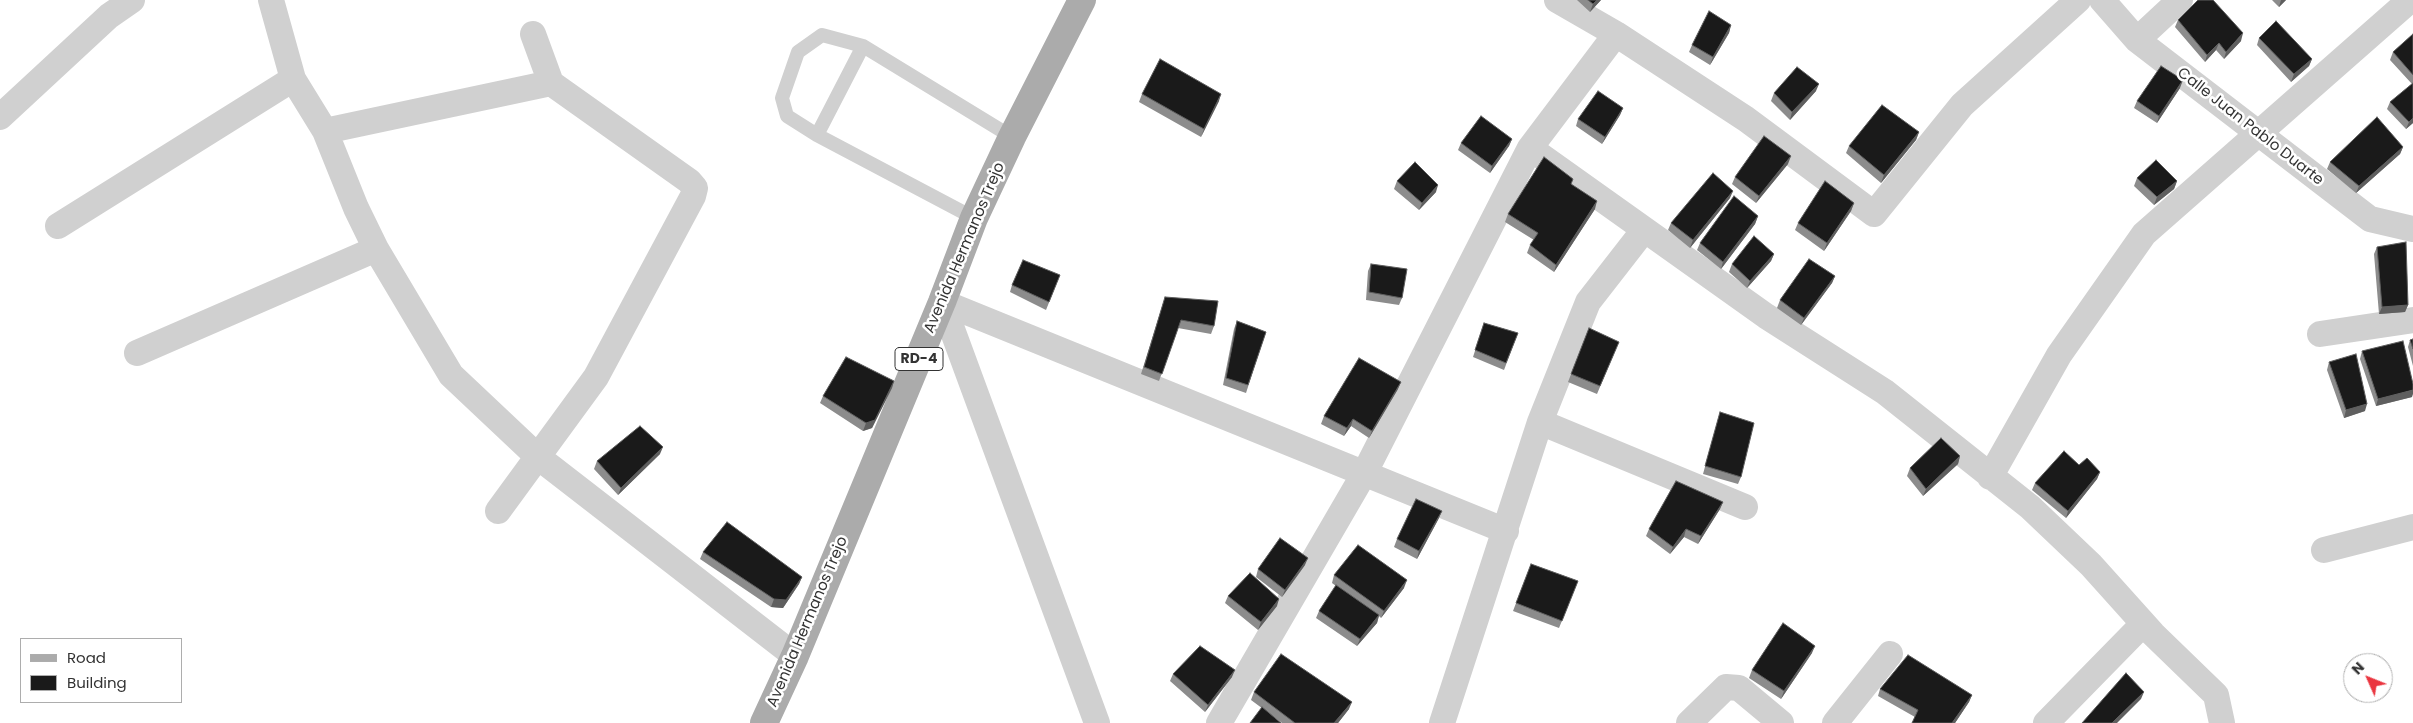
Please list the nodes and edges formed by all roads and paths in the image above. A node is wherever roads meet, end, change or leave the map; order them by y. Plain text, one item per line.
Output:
1 (132, 0) edge
2 (272, 0) edge
3 (1082, 0) edge
4 (1558, 0) edge
5 (2078, 0) edge
6 (2102, 0) edge
7 (2180, 0) edge
8 (2410, 2) edge
9 (533, 34) dead end
10 (1616, 34) junction
11 (2137, 40) junction
12 (863, 46) junction
13 (293, 79) junction
14 (552, 83) junction
15 (0, 117) edge
16 (325, 131) junction
17 (817, 134) junction
18 (2258, 134) junction
19 (1012, 137) junction
20 (1530, 148) junction
21 (974, 218) junction
22 (58, 226) dead end
23 (2413, 229) edge
24 (1644, 230) junction
25 (376, 249) junction
26 (942, 302) junction
27 (2413, 320) edge
28 (2320, 334) dead end
29 (137, 353) dead end
30 (1540, 422) junction
31 (538, 456) junction
32 (1365, 472) junction
33 (1990, 477) junction
34 (1745, 507) dead end
35 (498, 511) dead end
36 (2413, 527) edge
37 (1506, 531) junction
38 (2324, 550) dead end
39 (2143, 624) junction
40 (1890, 654) dead end
41 (795, 656) junction
42 (2048, 722) edge
43 (764, 723) edge
44 (1097, 723) edge
45 (1218, 723) edge
46 (1442, 723) edge
47 (1689, 723) edge
48 (1781, 723) edge
49 (1835, 723) edge
50 (2222, 723) edge

1 - 15 street
2 - 13 street
3 - 19 main road, Avenida Hermanos Trejo / RD-4
4 - 10 street
5 - 10 street
6 - 11 street, Calle Juan Pablo Duarte
7 - 11 street
8 - 18 street
9 - 14 street
10 - 20 street
11 - 18 street, Calle Juan Pablo Duarte
12 - 17 lane
12 - 17 lane
12 - 19 lane
13 - 16 street
13 - 22 street
14 - 16 street
14 - 31 street
16 - 25 street
17 - 21 lane
18 - 23 street, Calle Juan Pablo Duarte
18 - 33 street
19 - 21 main road, Avenida Hermanos Trejo / RD-4
20 - 24 street
20 - 32 street
21 - 26 main road, Avenida Hermanos Trejo / RD-4
24 - 30 street
24 - 33 street
25 - 29 street
25 - 31 street
26 - 32 street
26 - 41 main road, Avenida Hermanos Trejo / RD-4
26 - 44 street
27 - 28 street
30 - 34 street
30 - 37 street
31 - 35 street
31 - 41 street
32 - 37 street
32 - 45 street
33 - 39 street
36 - 38 street
37 - 46 street
39 - 42 street
39 - 50 street
40 - 49 street
41 - 43 main road, Avenida Hermanos Trejo / RD-4
47 - 48 street

